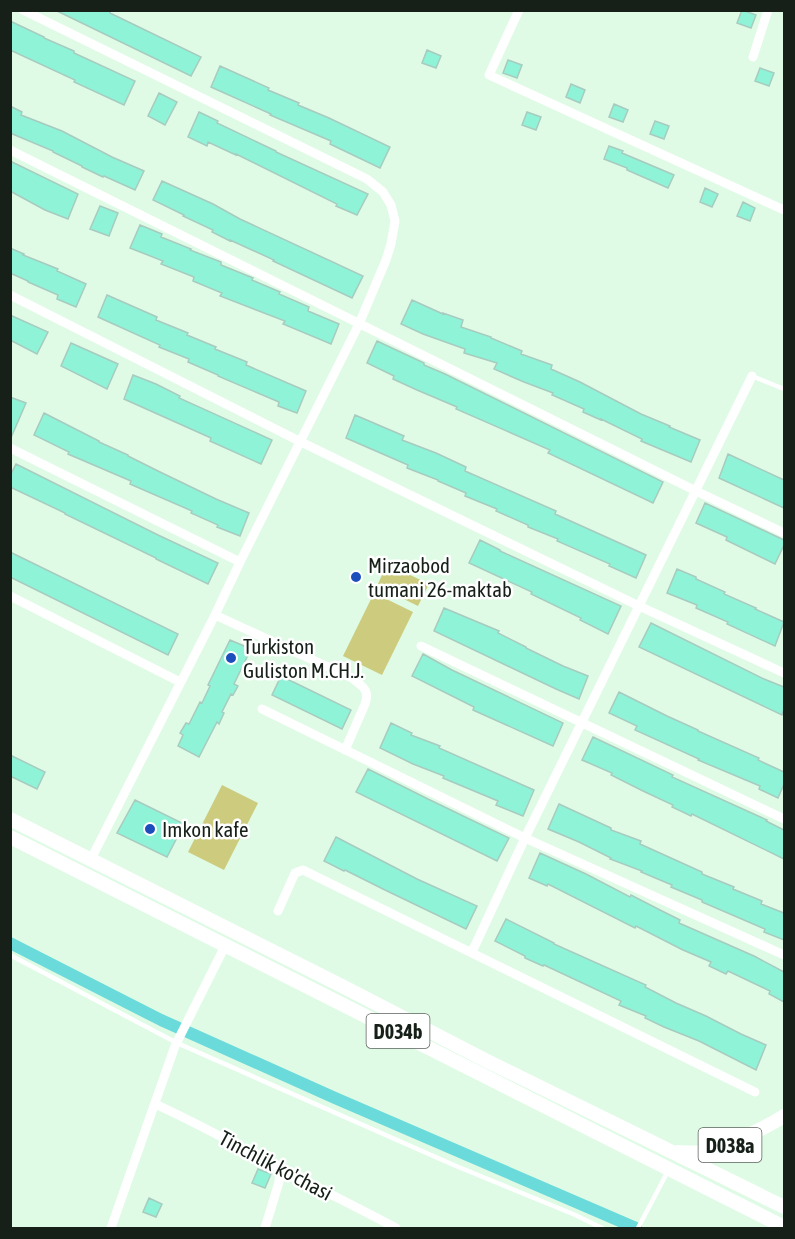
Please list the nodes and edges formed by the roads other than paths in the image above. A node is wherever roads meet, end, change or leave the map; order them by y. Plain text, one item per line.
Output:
1 (23, 10) edge
2 (519, 10) edge
3 (768, 10) edge
4 (753, 57) dead end
5 (10, 150) edge
6 (784, 210) edge
7 (10, 295) edge
8 (359, 324) junction
9 (752, 376) joint
10 (784, 389) edge
11 (301, 442) junction
12 (10, 448) edge
13 (696, 491) junction
14 (784, 533) edge
15 (240, 562) junction
16 (10, 596) edge
17 (639, 606) junction
18 (215, 615) junction
19 (421, 646) dead end
20 (784, 673) edge
21 (180, 682) junction
22 (262, 709) dead end
23 (581, 722) junction
24 (345, 750) junction
25 (10, 819) edge
26 (784, 819) edge
27 (10, 837) edge
28 (525, 838) junction
29 (91, 859) junction
30 (278, 910) dead end
31 (226, 944) junction
32 (472, 952) junction
33 (10, 955) edge
34 (784, 955) edge
35 (342, 986) junction
36 (334, 998) junction
37 (177, 1043) junction
38 (755, 1092) dead end
39 (155, 1104) junction
40 (784, 1116) edge
41 (670, 1151) junction
42 (280, 1168) junction
43 (669, 1168) junction
44 (784, 1207) edge
45 (784, 1227) edge
46 (111, 1228) edge
47 (265, 1228) edge
48 (396, 1228) edge
49 (602, 1228) edge
50 (638, 1228) edge

1 - 8 street
2 - 6 street
3 - 4 street
5 - 8 street
7 - 11 street
8 - 11 street
8 - 13 street
9 - 10 lane
9 - 13 street
11 - 15 street
11 - 17 street
12 - 15 street
13 - 14 street
13 - 17 street
15 - 18 street
16 - 21 street
17 - 20 street
17 - 23 street
18 - 21 street
18 - 24 street
19 - 23 street
21 - 29 street
22 - 24 street
23 - 26 street
23 - 28 street
24 - 28 street
25 - 29 main road, D034b
27 - 31 main road, D034b
28 - 32 street
28 - 34 street
29 - 35 main road, D034b
30 - 32 street
31 - 36 main road, D034b
31 - 37 street
32 - 38 street
33 - 37 lane
35 - 36 main road
35 - 41 main road, D034b
36 - 43 main road, D034b
37 - 39 street
37 - 49 lane
39 - 42 street, Tinchlik ko'chasi
39 - 46 street
40 - 41 main road, D038a
41 - 44 main road, D034b
42 - 47 street
42 - 48 street, Tinchlik ko'chasi
43 - 45 main road, D034b
43 - 50 lane

